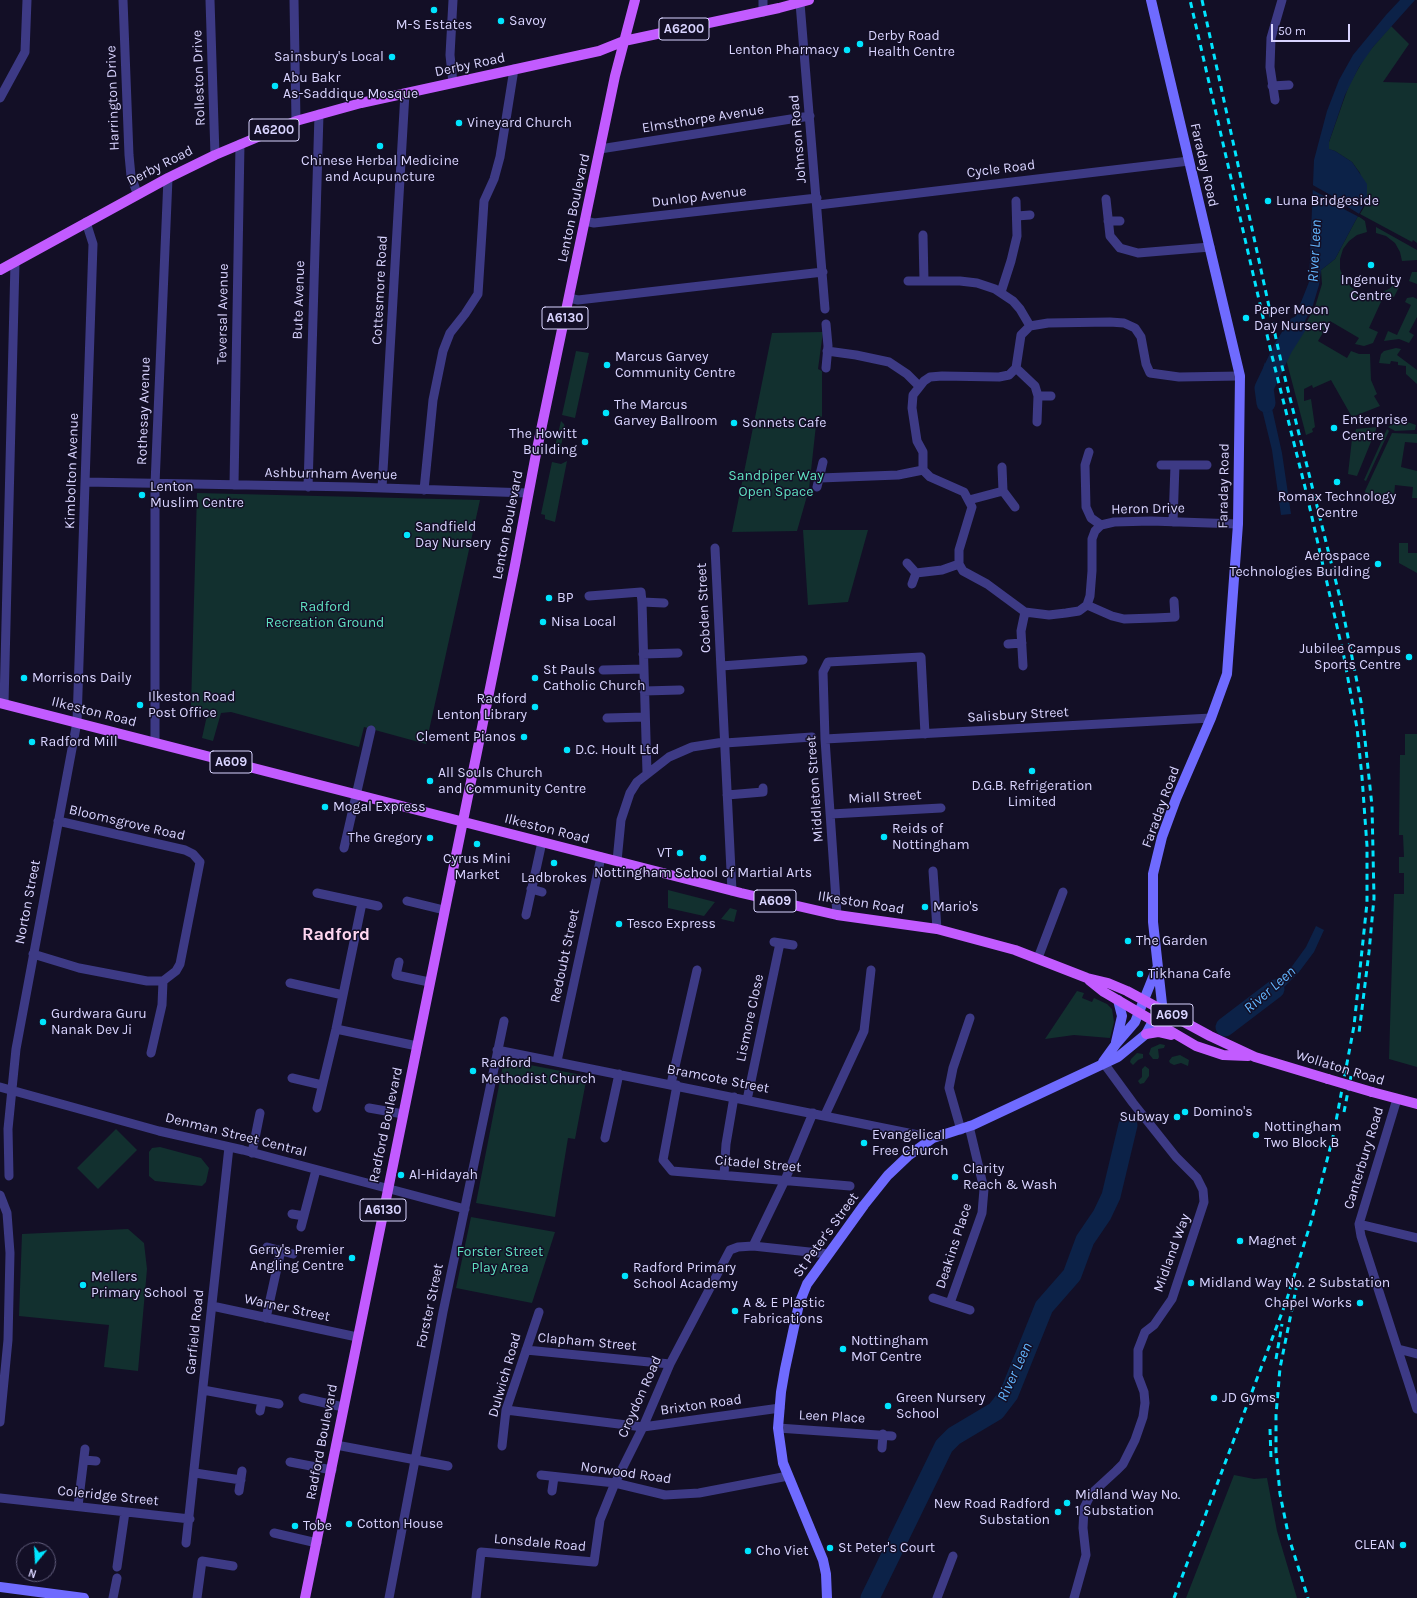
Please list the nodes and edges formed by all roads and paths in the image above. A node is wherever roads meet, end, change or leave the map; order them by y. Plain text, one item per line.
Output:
1 (27, 0) edge
2 (123, 0) edge
3 (210, 0) edge
4 (294, 0) edge
5 (453, 0) edge
6 (635, 0) edge
7 (763, 0) edge
8 (1151, 0) edge
9 (1282, 0) edge
10 (805, 1) edge
11 (763, 12) junction
12 (624, 41) junction
13 (514, 69) junction
14 (453, 83) junction
15 (1289, 85) dead end
16 (1272, 86) junction
17 (405, 93) junction
18 (0, 98) edge
19 (1275, 100) dead end
20 (319, 114) junction
21 (810, 116) junction
22 (296, 121) junction
23 (240, 144) junction
24 (600, 149) junction
25 (215, 155) junction
26 (1189, 161) junction
27 (168, 178) junction
28 (137, 193) junction
29 (1106, 199) dead end
30 (817, 201) junction
31 (1016, 201) dead end
32 (1030, 215) dead end
33 (1017, 216) junction
34 (585, 221) junction
35 (1108, 221) junction
36 (1120, 221) dead end
37 (86, 222) junction
38 (923, 235) dead end
39 (1210, 247) junction
40 (15, 262) junction
41 (0, 270) edge
42 (822, 272) junction
43 (908, 281) dead end
44 (924, 281) junction
45 (1001, 292) junction
46 (569, 298) junction
47 (825, 309) dead end
48 (826, 324) dead end
49 (1030, 326) junction
50 (827, 351) junction
51 (826, 368) dead end
52 (1016, 368) junction
53 (1240, 376) junction
54 (919, 386) junction
55 (1038, 396) junction
56 (1051, 396) dead end
57 (1037, 422) dead end
58 (1089, 452) dead end
59 (823, 462) dead end
60 (1161, 465) dead end
61 (1175, 465) junction
62 (1207, 465) dead end
63 (1002, 467) dead end
64 (923, 470) junction
65 (85, 482) junction
66 (156, 484) junction
67 (234, 485) junction
68 (308, 487) junction
69 (382, 488) junction
70 (424, 490) junction
71 (1003, 491) junction
72 (528, 493) junction
73 (969, 500) junction
74 (1015, 507) dead end
75 (1173, 522) junction
76 (1238, 524) junction
77 (1101, 525) junction
78 (715, 548) dead end
79 (907, 563) dead end
80 (959, 564) junction
81 (916, 573) junction
82 (912, 584) dead end
83 (589, 596) dead end
84 (1174, 601) dead end
85 (642, 602) junction
86 (664, 603) dead end
87 (1087, 605) junction
88 (1025, 612) junction
89 (1008, 644) dead end
90 (1022, 644) junction
91 (678, 653) dead end
92 (643, 654) junction
93 (803, 660) dead end
94 (721, 666) junction
95 (1023, 666) dead end
96 (603, 670) dead end
97 (644, 670) junction
98 (680, 690) dead end
99 (644, 691) junction
100 (2, 703) edge
101 (645, 717) junction
102 (607, 718) dead end
103 (1211, 718) junction
104 (77, 722) junction
105 (371, 730) dead end
106 (925, 734) junction
107 (812, 737) dead end
108 (825, 739) junction
109 (155, 742) junction
110 (724, 743) junction
111 (647, 773) junction
112 (763, 790) dead end
113 (356, 794) junction
114 (727, 795) junction
115 (941, 808) dead end
116 (831, 814) junction
117 (58, 821) junction
118 (462, 821) junction
119 (542, 842) junction
120 (344, 848) dead end
121 (601, 857) junction
122 (617, 861) junction
123 (933, 871) dead end
124 (531, 889) junction
125 (732, 891) junction
126 (542, 892) dead end
127 (1063, 892) dead end
128 (318, 893) dead end
129 (407, 901) dead end
130 (362, 903) junction
131 (378, 906) dead end
132 (444, 910) junction
133 (526, 915) dead end
134 (837, 915) junction
135 (937, 929) junction
136 (792, 945) dead end
137 (33, 954) junction
138 (1038, 958) junction
139 (399, 962) dead end
140 (1157, 968) junction
141 (697, 970) dead end
142 (871, 970) dead end
143 (1087, 978) junction
144 (163, 981) junction
145 (429, 982) junction
146 (290, 983) dead end
147 (343, 995) junction
148 (1118, 1000) junction
149 (1145, 1000) junction
150 (1160, 1009) junction
151 (1140, 1012) junction
152 (970, 1018) dead end
153 (504, 1021) dead end
154 (1154, 1021) junction
155 (336, 1030) junction
156 (1146, 1034) junction
157 (1175, 1035) junction
158 (1116, 1044) junction
159 (417, 1046) junction
160 (497, 1050) junction
161 (151, 1053) dead end
162 (1255, 1057) junction
163 (557, 1061) junction
164 (1103, 1062) junction
165 (619, 1074) junction
166 (292, 1078) dead end
167 (322, 1085) junction
168 (674, 1085) junction
169 (0, 1086) edge
170 (12, 1089) junction
171 (734, 1097) junction
172 (1397, 1099) junction
173 (747, 1100) junction
174 (1417, 1104) edge
175 (317, 1108) dead end
176 (369, 1108) dead end
177 (260, 1113) dead end
178 (814, 1113) junction
179 (403, 1114) junction
180 (825, 1115) junction
181 (965, 1128) junction
182 (605, 1138) dead end
183 (933, 1138) junction
184 (228, 1147) junction
185 (252, 1153) junction
186 (316, 1170) junction
187 (724, 1175) junction
188 (9, 1176) dead end
189 (785, 1180) junction
190 (850, 1186) dead end
191 (388, 1189) junction
192 (0, 1195) edge
193 (465, 1209) junction
194 (292, 1214) dead end
195 (304, 1216) junction
196 (1359, 1224) junction
197 (301, 1227) dead end
198 (1417, 1238) edge
199 (753, 1246) junction
200 (267, 1247) dead end
201 (281, 1250) junction
202 (293, 1254) dead end
203 (828, 1254) junction
204 (4, 1278) edge
205 (933, 1298) dead end
206 (950, 1303) junction
207 (212, 1306) junction
208 (970, 1310) dead end
209 (539, 1312) dead end
210 (266, 1318) junction
211 (358, 1337) junction
212 (4, 1339) edge
213 (1398, 1349) junction
214 (526, 1350) junction
215 (1417, 1354) edge
216 (670, 1364) junction
217 (203, 1390) junction
218 (303, 1398) dead end
219 (262, 1401) junction
220 (279, 1404) dead end
221 (344, 1407) junction
222 (780, 1408) junction
223 (1417, 1409) edge
224 (506, 1410) junction
225 (260, 1411) dead end
226 (0, 1422) edge
227 (643, 1427) junction
228 (778, 1428) junction
229 (336, 1445) junction
230 (502, 1446) dead end
231 (882, 1448) dead end
232 (85, 1449) dead end
233 (414, 1459) junction
234 (84, 1460) junction
235 (96, 1461) dead end
236 (290, 1462) dead end
237 (448, 1466) dead end
238 (332, 1470) junction
239 (195, 1473) junction
240 (541, 1475) dead end
241 (788, 1476) junction
242 (554, 1477) junction
243 (615, 1483) junction
244 (239, 1491) dead end
245 (552, 1491) dead end
246 (0, 1498) edge
247 (78, 1506) junction
248 (125, 1512) junction
249 (190, 1519) junction
250 (274, 1533) dead end
251 (186, 1543) dead end
252 (317, 1543) junction
253 (953, 1556) dead end
254 (594, 1562) joint
255 (233, 1566) dead end
256 (117, 1567) dead end
257 (117, 1578) dead end
258 (0, 1587) edge
259 (84, 1598) edge
260 (113, 1598) edge
261 (197, 1598) edge
262 (305, 1598) edge
263 (389, 1598) edge
264 (476, 1598) edge
265 (827, 1598) edge
266 (937, 1598) edge
267 (1074, 1598) edge

1 - 18 street
2 - 28 street, Harrington Drive
3 - 25 street, Rolleston Drive
4 - 22 street
5 - 14 street
6 - 12 main road, Lenton Boulevard / A6130
7 - 11 street
8 - 26 street, Faraday Road
9 - 16 street
10 - 11 main road, Derby Road / A6200
10 - 21 street, Johnson Road
11 - 12 main road, Derby Road / A6200
12 - 13 main road, Derby Road / A6200
12 - 24 main road, Lenton Boulevard / A6130
13 - 14 main road, Derby Road / A6200
13 - 70 street
14 - 17 main road, Derby Road / A6200
15 - 16 street
16 - 19 street
17 - 20 main road, Derby Road / A6200
17 - 69 street, Cottesmore Road
20 - 22 main road, Derby Road / A6200
20 - 68 street, Bute Avenue
21 - 24 street, Elmsthorpe Avenue
21 - 30 street, Johnson Road
22 - 23 main road, Derby Road / A6200
23 - 25 main road, Derby Road / A6200
23 - 67 street, Teversal Avenue
24 - 34 main road, Lenton Boulevard / A6130
25 - 27 main road, Derby Road / A6200
26 - 30 street, Cycle Road
26 - 39 street, Faraday Road
27 - 28 main road, Derby Road / A6200
27 - 66 street, Rothesay Avenue
28 - 37 main road, Derby Road / A6200
29 - 35 street
30 - 34 street, Dunlop Avenue
30 - 42 street, Johnson Road
31 - 33 street
32 - 33 street
33 - 45 street
34 - 46 main road, Lenton Boulevard / A6130
35 - 36 street
35 - 39 street
37 - 40 main road, Derby Road / A6200
37 - 65 street, Kimbolton Avenue
38 - 44 street
39 - 53 street, Faraday Road
40 - 41 main road, Derby Road / A6200
40 - 100 street
42 - 46 street
42 - 47 street, Johnson Road
43 - 44 street
44 - 45 street
45 - 49 street
46 - 72 main road, Lenton Boulevard / A6130
48 - 50 street
49 - 52 street
49 - 53 street
50 - 51 street
50 - 54 street
52 - 54 street
52 - 55 street
53 - 76 street, Faraday Road
54 - 64 street
55 - 56 street
55 - 57 street
58 - 77 street
59 - 64 street
60 - 61 street
61 - 62 street
61 - 75 street
63 - 71 street
64 - 73 street
65 - 66 street, Ashburnham Avenue
65 - 104 street, Kimbolton Avenue
66 - 67 street, Ashburnham Avenue
66 - 109 street, Rothesay Avenue
67 - 68 street, Ashburnham Avenue
68 - 69 street, Ashburnham Avenue
69 - 70 street, Ashburnham Avenue
70 - 72 street, Ashburnham Avenue
71 - 73 street
71 - 74 street
72 - 118 main road, Lenton Boulevard / A6130
73 - 80 street
75 - 76 street, Heron Drive
75 - 77 street, Heron Drive
76 - 103 street, Faraday Road
77 - 87 street, Heron Drive
78 - 94 street, Cobden Street
79 - 81 street
80 - 81 street
80 - 88 street
81 - 82 street
83 - 85 street
84 - 87 street
85 - 86 street
85 - 92 street
87 - 88 street
88 - 90 street
89 - 90 street
90 - 95 street
91 - 92 street
92 - 97 street
93 - 94 street, Cobden Street
94 - 110 street, Cobden Street
96 - 97 street
97 - 99 street
98 - 99 street
99 - 101 street
100 - 104 main road, Ilkeston Road / A609
101 - 102 street
101 - 111 street
103 - 106 street, Salisbury Street
103 - 140 street, Faraday Road
104 - 109 main road, Ilkeston Road / A609
104 - 117 street, Norton Street
105 - 113 street
106 - 108 street, Salisbury Street
106 - 108 street, Middleton Street
107 - 110 street
108 - 116 street, Middleton Street
109 - 113 main road, Ilkeston Road / A609
110 - 111 street
110 - 114 street, Cobden Street
111 - 122 street
112 - 114 street
113 - 118 main road, Ilkeston Road / A609
113 - 120 street
114 - 125 street, Cobden Street
115 - 116 street, Miall Street
116 - 134 street, Middleton Street
117 - 137 street, Norton Street
117 - 144 street, Bloomsgrove Road
118 - 119 main road, Ilkeston Road / A609
118 - 132 main road, Radford Boulevard / A6130
119 - 121 main road, Ilkeston Road / A609
119 - 124 street
121 - 122 main road, Ilkeston Road / A609
121 - 163 street, Redoubt Street
122 - 125 main road, Ilkeston Road / A609
123 - 135 street
124 - 126 street
124 - 133 street
125 - 134 main road, Ilkeston Road / A609
127 - 138 street
128 - 130 street
129 - 132 street
130 - 131 street
130 - 147 street
132 - 145 main road, Radford Boulevard / A6130
134 - 135 main road, Ilkeston Road / A609
135 - 138 main road, Ilkeston Road / A609
136 - 173 street, Lismore Close
137 - 144 street
137 - 170 street, Norton Street
138 - 143 main road, Ilkeston Road / A609
139 - 145 street
140 - 149 street, Faraday Road
140 - 150 street, Faraday Road
141 - 168 street
142 - 180 street
143 - 148 main road, Wollaton Road / A609
143 - 149 main road, Wollaton Road / A609
144 - 161 street
145 - 159 main road, Radford Boulevard / A6130
146 - 147 street
147 - 155 street
148 - 151 main road, Wollaton Road / A609
148 - 158 street, St Peter's Street
149 - 150 main road, Wollaton Road / A609
149 - 151 street, Faraday Road
150 - 154 street, Faraday Road
150 - 162 main road, Wollaton Road / A609
151 - 154 main road, Wollaton Road / A609
151 - 158 street, St Peter's Street
152 - 181 street, Deakins Place
153 - 160 street, Forster Street
154 - 156 street, St Peter's Street
154 - 157 main road, Wollaton Road / A609
155 - 159 street
155 - 167 street
156 - 157 main road, Wollaton Road / A609
156 - 164 street, St Peter's Street
157 - 162 main road, Wollaton Road / A609
158 - 164 street, St Peter's Street
159 - 179 main road, Radford Boulevard / A6130
160 - 163 street, Bramcote Street
160 - 193 street, Forster Street
162 - 172 main road, Wollaton Road / A609, bridge
163 - 165 street, Bramcote Street
164 - 181 street, St Peter's Street
164 - 267 street, Midland Way
165 - 168 street, Bramcote Street
165 - 182 street
166 - 167 street
167 - 175 street
168 - 171 street, Bramcote Street
168 - 187 street, Citadel Street
169 - 170 street, Denman Street Central
170 - 184 street, Denman Street Central
170 - 188 street, Norton Street
171 - 173 street, Bramcote Street
171 - 187 street
172 - 174 main road, Wollaton Road / A609
172 - 196 street, Canterbury Road
173 - 178 street, Bramcote Street
176 - 179 street
177 - 185 street
178 - 180 street, Bramcote Street
178 - 189 street
179 - 191 main road, Radford Boulevard / A6130
180 - 183 street, Bramcote Street
181 - 183 street, St Peter's Street
181 - 206 street, Deakins Place
183 - 203 street, St Peter's Street
184 - 185 street, Denman Street Central
184 - 207 street, Garfield Road
185 - 186 street, Denman Street Central
186 - 191 street, Denman Street Central
186 - 195 street
187 - 189 street, Citadel Street
189 - 190 street, Citadel Street
189 - 199 street
191 - 193 street, Denman Street Central
191 - 211 main road, Radford Boulevard / A6130
192 - 204 street
193 - 233 street, Forster Street
194 - 195 street
195 - 197 street
196 - 198 street
196 - 213 street, Canterbury Road
199 - 203 street
199 - 216 street, Croydon Road
200 - 201 street
201 - 202 street
201 - 210 street
203 - 222 street, St Peter's Street
204 - 212 street
205 - 206 street, Deakins Place
206 - 208 street, Deakins Place
207 - 210 street, Warner Street
207 - 217 street, Garfield Road
209 - 214 street, Dulwich Road
210 - 211 street, Warner Street
211 - 221 main road, Radford Boulevard / A6130
212 - 226 street
213 - 215 street
213 - 223 street, Canterbury Road
214 - 216 street, Clapham Street
214 - 224 street, Dulwich Road
216 - 227 street, Croydon Road
217 - 219 street
217 - 239 street, Garfield Road
218 - 221 street
219 - 220 street
219 - 225 street
221 - 229 main road, Radford Boulevard / A6130
222 - 227 street, Brixton Road
222 - 228 street, St Peter's Street
224 - 227 street, Brixton Road
224 - 230 street, Dulwich Road
227 - 243 street, Croydon Road
228 - 231 street, Leen Place
228 - 241 street, St Peter's Street
229 - 233 street
229 - 238 main road, Radford Boulevard / A6130
232 - 234 street
233 - 237 street
233 - 263 street, Forster Street
234 - 235 street
234 - 247 street
236 - 238 street
238 - 252 main road, Radford Boulevard / A6130
239 - 244 street
239 - 249 street, Garfield Road
240 - 242 street, Norwood Road
241 - 243 street, Norwood Road
241 - 265 street, St Peter's Street
242 - 243 street, Norwood Road
242 - 245 street
243 - 254 street, Croydon Road
246 - 247 street, Coleridge Street
247 - 248 street, Coleridge Street
248 - 249 street, Coleridge Street
248 - 256 street
249 - 251 street
250 - 252 street
252 - 262 main road, Radford Boulevard / A6130
253 - 266 street
254 - 264 street, Lonsdale Road
255 - 261 street
257 - 260 street
258 - 259 street

